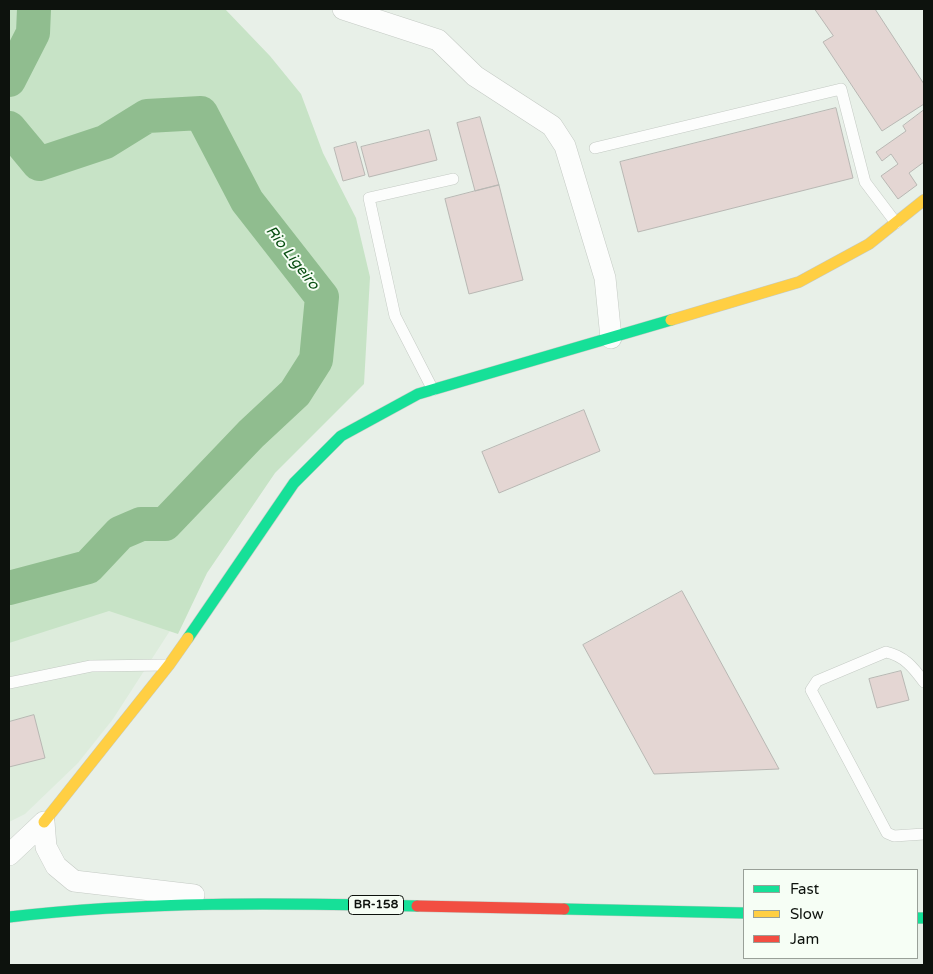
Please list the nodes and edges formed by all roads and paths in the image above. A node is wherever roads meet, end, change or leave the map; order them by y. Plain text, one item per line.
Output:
1 (342, 9) edge
2 (594, 148) dead end
3 (453, 179) dead end
4 (924, 200) edge
5 (896, 222) junction
6 (610, 338) junction
7 (433, 390) junction
8 (169, 665) junction
9 (924, 682) edge
10 (9, 683) edge
11 (44, 822) junction
12 (924, 834) edge
13 (9, 855) edge
14 (254, 902) junction
15 (743, 914) edge
16 (9, 917) edge

1 - 6 street
2 - 5 lane
3 - 7 lane
4 - 5 main road
5 - 6 main road
6 - 7 main road
7 - 8 main road
8 - 10 lane
8 - 11 main road
9 - 12 lane
11 - 13 street
11 - 14 street
14 - 15 main road, BR-158
14 - 16 main road, BR-158

